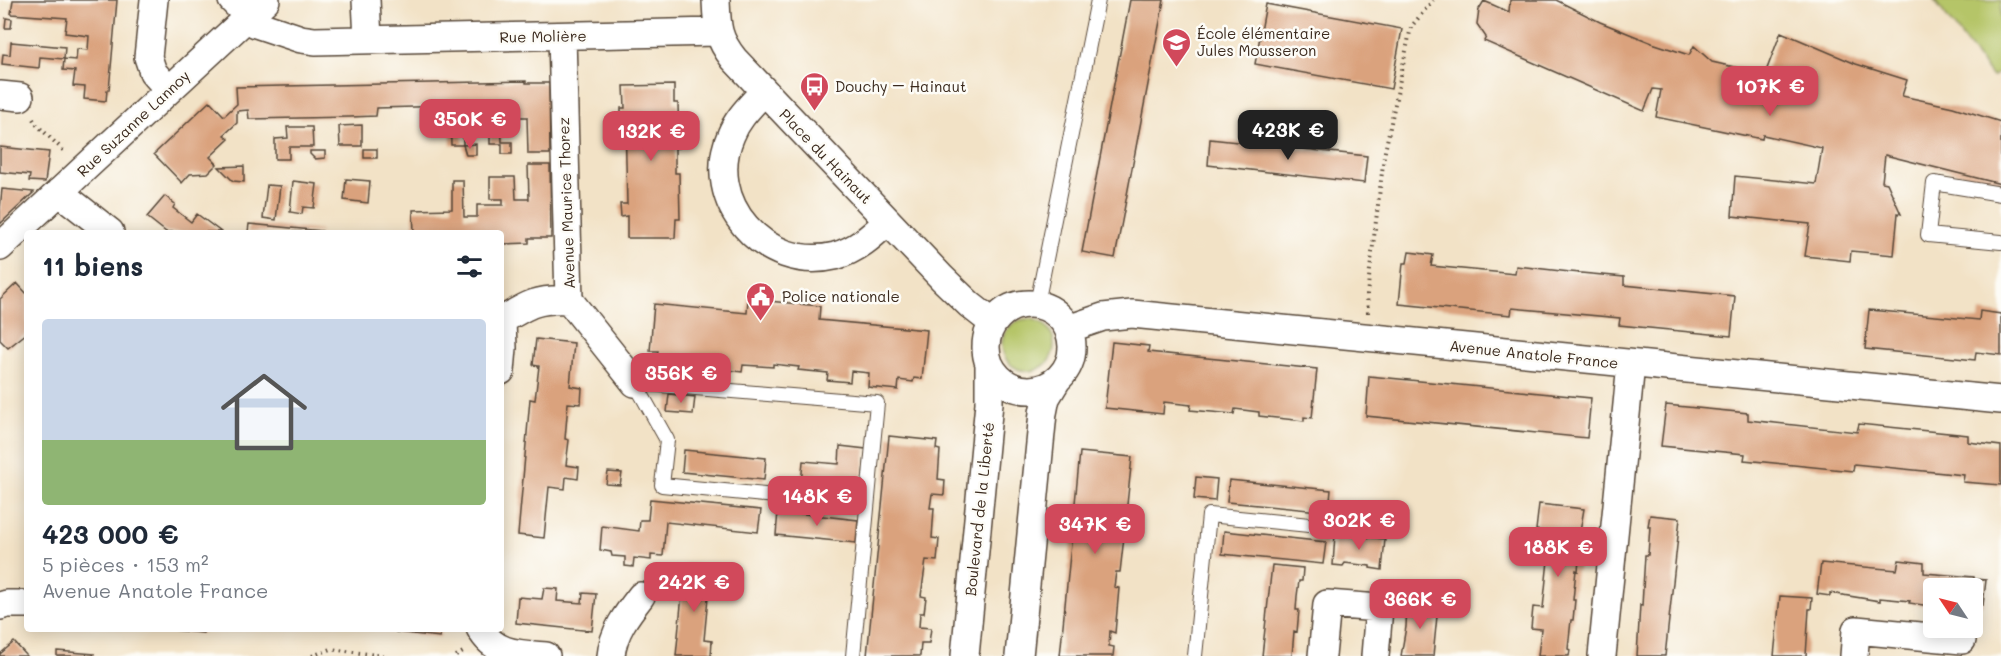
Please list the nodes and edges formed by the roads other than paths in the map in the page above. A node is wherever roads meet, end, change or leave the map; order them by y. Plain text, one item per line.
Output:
1 (154, 0) edge
2 (366, 0) edge
3 (716, 0) edge
4 (1098, 0) edge
5 (249, 6) edge
6 (717, 32) junction
7 (562, 36) junction
8 (368, 39) junction
9 (169, 90) junction
10 (764, 91) junction
11 (59, 192) junction
12 (2001, 194) edge
13 (888, 221) junction
14 (107, 230) edge
15 (2001, 242) edge
16 (1, 243) edge
17 (569, 300) junction
18 (1037, 304) junction
19 (504, 319) edge
20 (993, 323) junction
21 (1068, 329) junction
22 (988, 363) junction
23 (1631, 364) junction
24 (1057, 380) junction
25 (635, 383) junction
26 (2001, 400) edge
27 (867, 505) junction
28 (1319, 526) dead end
29 (641, 596) dead end
30 (24, 604) edge
31 (0, 606) edge
32 (482, 632) edge
33 (1962, 640) dead end
34 (546, 656) edge
35 (611, 656) edge
36 (853, 656) edge
37 (965, 656) edge
38 (1019, 656) edge
39 (1195, 656) edge
40 (1322, 656) edge
41 (1375, 656) edge
42 (1602, 656) edge
43 (1854, 656) edge

1 - 9 street
2 - 8 street
3 - 6 street
4 - 18 lane
5 - 8 street, Rue Molière
5 - 9 street, Rue Suzanne Lannoy
6 - 7 street, Rue Molière
6 - 10 street, Place du Hainaut
7 - 8 street, Rue Molière
7 - 17 street, Avenue Maurice Thorez
9 - 11 street, Rue Suzanne Lannoy
10 - 13 street, Place du Hainaut
10 - 13 street
11 - 14 street
11 - 16 street, Rue Suzanne Lannoy
12 - 15 lane
13 - 20 street, Place du Hainaut
17 - 19 street
17 - 25 street, Avenue Maurice Thorez
18 - 20 street
18 - 21 street
20 - 22 street
21 - 23 street, Avenue Anatole France
21 - 24 street
22 - 24 street
22 - 37 street, Boulevard de la Liberté
23 - 26 street, Avenue Anatole France
23 - 42 street
24 - 38 street
25 - 27 lane
25 - 27 lane
27 - 36 lane
28 - 39 lane
29 - 35 street
30 - 31 street
32 - 34 street
33 - 43 street
40 - 41 street

